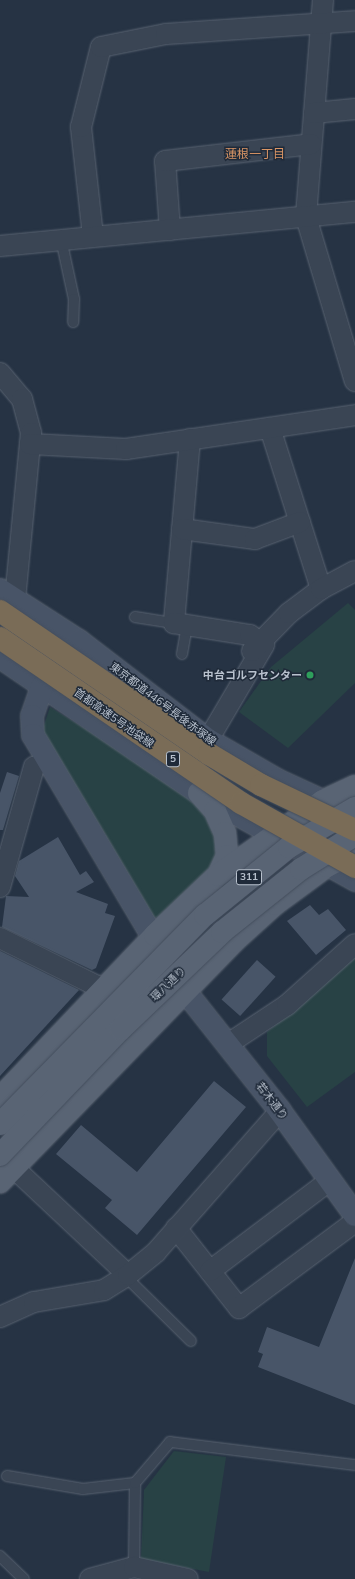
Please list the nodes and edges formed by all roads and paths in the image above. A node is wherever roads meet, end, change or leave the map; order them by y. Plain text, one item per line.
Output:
1 (323, 0) edge
2 (355, 21) edge
3 (321, 25) junction
4 (355, 109) edge
5 (314, 113) junction
6 (312, 144) junction
7 (355, 212) edge
8 (306, 216) junction
9 (170, 230) junction
10 (92, 236) junction
11 (60, 239) junction
12 (0, 246) edge
13 (73, 322) dead end
14 (0, 373) edge
15 (355, 381) edge
16 (355, 415) edge
17 (270, 428) junction
18 (190, 439) junction
19 (30, 444) junction
20 (300, 522) junction
21 (182, 530) junction
22 (355, 571) edge
23 (320, 589) junction
24 (5, 600) edge
25 (135, 617) dead end
26 (181, 624) junction
27 (0, 638) edge
28 (261, 640) junction
29 (182, 654) dead end
30 (0, 657) edge
31 (226, 686) dead end
32 (42, 687) junction
33 (208, 740) junction
34 (34, 767) dead end
35 (355, 786) edge
36 (199, 793) junction
37 (323, 801) junction
38 (355, 808) edge
39 (355, 816) edge
40 (355, 830) edge
41 (355, 835) edge
42 (271, 836) junction
43 (355, 852) edge
44 (328, 866) junction
45 (355, 867) edge
46 (218, 875) junction
47 (355, 880) edge
48 (0, 887) edge
49 (155, 935) junction
50 (0, 938) edge
51 (355, 944) edge
52 (103, 989) junction
53 (185, 990) junction
54 (148, 1029) junction
55 (228, 1044) junction
56 (0, 1098) edge
57 (280, 1111) junction
58 (0, 1124) edge
59 (5, 1168) edge
60 (329, 1181) junction
61 (355, 1215) edge
62 (355, 1222) edge
63 (176, 1228) junction
64 (210, 1272) junction
65 (127, 1276) junction
66 (0, 1317) edge
67 (190, 1341) dead end
68 (355, 1466) edge
69 (7, 1476) dead end
70 (135, 1483) junction
71 (0, 1556) edge
72 (134, 1567) junction
73 (24, 1579) edge
74 (90, 1579) edge
75 (188, 1579) edge

1 - 3 street
2 - 3 street
3 - 5 street
3 - 10 street
4 - 5 street
5 - 6 street
6 - 8 street
6 - 9 street
7 - 8 street
8 - 9 street
8 - 15 street
9 - 10 street
10 - 11 street
11 - 12 street
11 - 13 lane
14 - 19 street
16 - 17 street
17 - 18 street
17 - 20 street
18 - 19 street
18 - 21 street
19 - 24 street
20 - 21 street
20 - 23 street
21 - 26 street
22 - 23 street
23 - 28 street
24 - 33 main road, 東京都道446号長後赤塚線
24 - 40 highway, 首都高速5号池袋線 / 5, bridge
25 - 26 lane
26 - 28 street
26 - 29 lane
27 - 45 highway, 首都高速5号池袋線 / 5, bridge
28 - 31 street
28 - 33 street
30 - 32 main road
32 - 36 main road
32 - 49 main road, 若木通り
33 - 37 main road, 東京都道446号長後赤塚線
34 - 48 street
35 - 37 main road
36 - 42 main road
36 - 46 main road
37 - 39 main road, 東京都道446号長後赤塚線
37 - 42 main road
38 - 58 main road, 311, bridge
41 - 59 main road, 環八通り / 311, bridge
42 - 44 main road
42 - 46 main road
43 - 44 main road
44 - 47 main road
44 - 53 main road
46 - 49 main road
49 - 52 main road
49 - 53 main road, 若木通り
50 - 52 street
51 - 55 street
52 - 54 street
52 - 56 main road
53 - 54 main road
53 - 55 main road, 若木通り
54 - 59 main road
55 - 57 main road, 若木通り
57 - 60 main road, 若木通り
57 - 63 street
59 - 65 street
60 - 61 main road, 若木通り
60 - 64 street
62 - 64 street
63 - 64 street
63 - 65 street
65 - 66 street
65 - 67 lane
68 - 70 lane
69 - 70 lane
70 - 72 lane
71 - 73 lane
72 - 74 street
72 - 75 street

